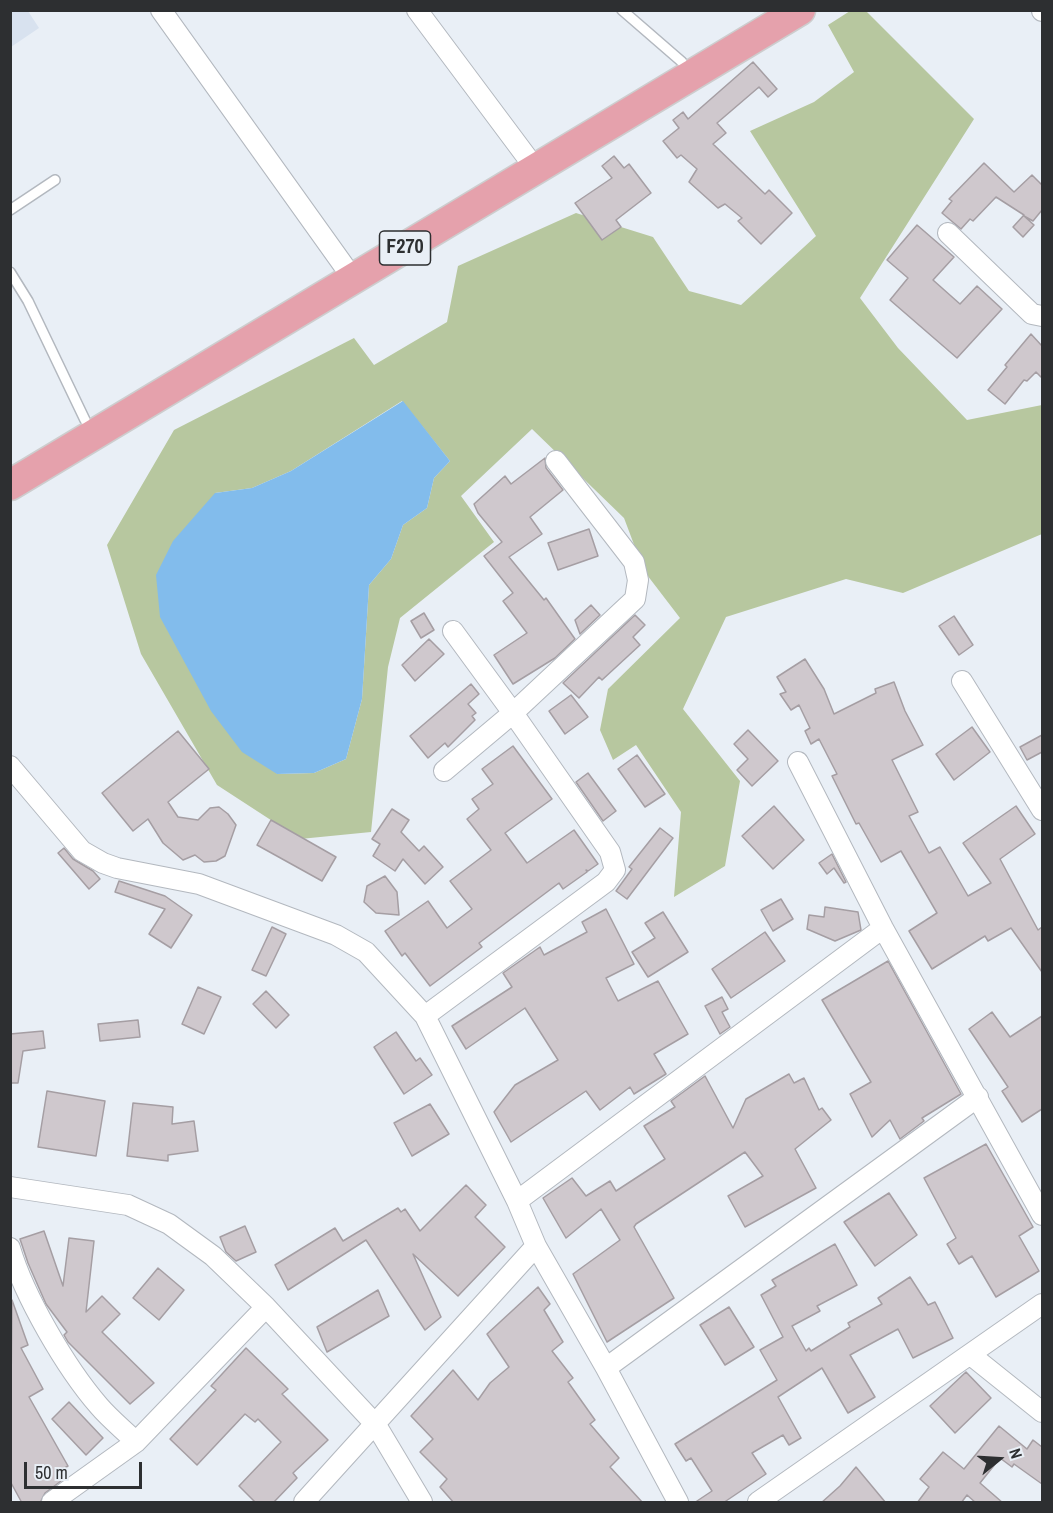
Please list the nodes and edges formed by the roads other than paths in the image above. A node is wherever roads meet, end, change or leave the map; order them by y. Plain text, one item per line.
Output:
1 (160, 10) edge
2 (417, 10) edge
3 (622, 10) edge
4 (765, 10) edge
5 (800, 10) edge
6 (682, 62) junction
7 (526, 156) junction
8 (55, 180) dead end
9 (10, 210) edge
10 (948, 233) dead end
11 (344, 266) junction
12 (10, 272) edge
13 (1042, 316) edge
14 (85, 420) junction
15 (556, 460) dead end
16 (10, 464) edge
17 (10, 485) edge
18 (453, 631) dead end
19 (962, 681) dead end
20 (513, 713) junction
21 (798, 762) dead end
22 (10, 766) edge
23 (444, 771) dead end
24 (1042, 810) edge
25 (884, 928) junction
26 (425, 1016) junction
27 (978, 1097) junction
28 (10, 1187) edge
29 (517, 1201) junction
30 (1042, 1215) edge
31 (536, 1246) junction
32 (10, 1248) edge
33 (1042, 1304) edge
34 (266, 1307) junction
35 (972, 1356) junction
36 (606, 1368) junction
37 (1042, 1412) edge
38 (376, 1425) junction
39 (136, 1442) junction
40 (52, 1503) edge
41 (304, 1503) edge
42 (422, 1503) edge
43 (678, 1503) edge
44 (758, 1503) edge

1 - 11 street
2 - 7 street
3 - 6 lane
4 - 6 main road, F270
5 - 17 main road, F270
6 - 7 main road, F270
7 - 11 main road, F270
8 - 9 lane
10 - 13 street
11 - 14 main road, F270
12 - 14 lane
14 - 16 main road, F270
15 - 20 street
18 - 20 street
19 - 24 street
20 - 23 street
20 - 26 street
21 - 25 street
22 - 26 street
25 - 27 street
25 - 29 street
26 - 29 street
27 - 30 street
27 - 36 street
28 - 34 street
29 - 31 street
31 - 36 street
31 - 38 street
32 - 39 street
33 - 35 street
34 - 38 street
34 - 39 street
35 - 37 street
35 - 44 street
36 - 43 street
38 - 41 street
38 - 42 street
39 - 40 street

